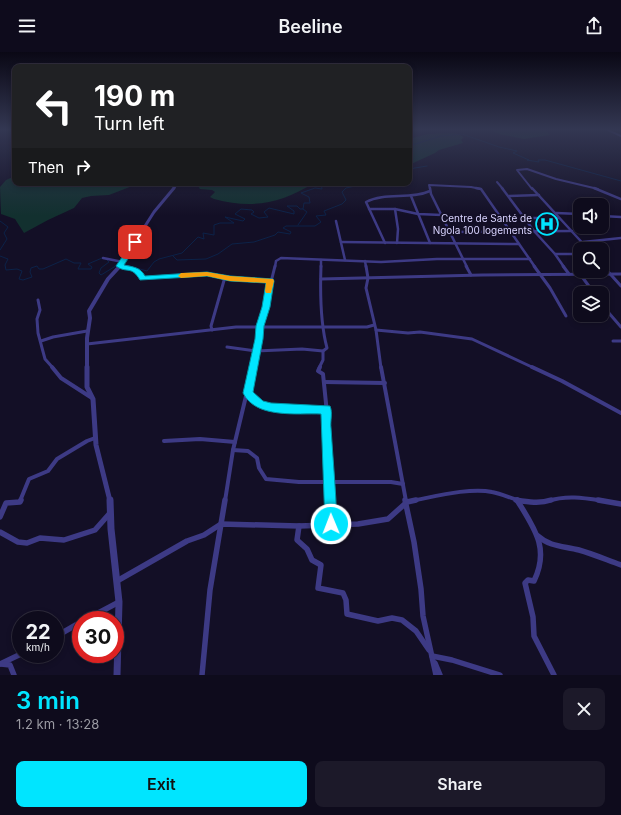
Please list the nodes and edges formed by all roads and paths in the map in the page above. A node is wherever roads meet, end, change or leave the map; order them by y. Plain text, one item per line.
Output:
1 (497, 182) dead end
2 (176, 186) edge
3 (430, 191) junction
4 (539, 195) junction
5 (411, 196) junction
6 (509, 196) junction
7 (621, 199) edge
8 (369, 209) junction
9 (395, 209) junction
10 (556, 213) junction
11 (418, 214) junction
12 (442, 214) junction
13 (573, 214) edge
14 (609, 216) edge
15 (621, 217) edge
16 (525, 218) junction
17 (559, 218) junction
18 (336, 221) dead end
19 (510, 231) junction
20 (534, 231) junction
21 (572, 231) junction
22 (449, 232) junction
23 (621, 238) edge
24 (341, 242) junction
25 (583, 242) joint
26 (385, 243) junction
27 (397, 243) junction
28 (430, 243) junction
29 (455, 244) junction
30 (519, 244) junction
31 (555, 254) junction
32 (573, 254) edge
33 (103, 258) dead end
34 (464, 259) junction
35 (530, 259) junction
36 (321, 260) junction
37 (345, 260) junction
38 (365, 261) junction
39 (121, 264) junction
40 (541, 274) junction
41 (569, 274) junction
42 (573, 274) edge
43 (610, 274) joint
44 (621, 274) edge
45 (471, 275) junction
46 (225, 277) junction
47 (368, 278) junction
48 (322, 279) junction
49 (270, 281) junction
50 (621, 286) edge
51 (38, 300) dead end
52 (609, 313) edge
53 (566, 316) dead end
54 (374, 325) junction
55 (260, 326) junction
56 (322, 326) junction
57 (621, 327) edge
58 (212, 330) junction
59 (376, 330) junction
60 (87, 331) junction
61 (41, 341) junction
62 (613, 341) dead end
63 (621, 341) edge
64 (87, 344) junction
65 (227, 347) dead end
66 (256, 351) junction
67 (323, 351) junction
68 (324, 382) junction
69 (385, 383) junction
70 (248, 393) junction
71 (92, 399) junction
72 (326, 409) junction
73 (621, 413) edge
74 (95, 438) junction
75 (164, 441) dead end
76 (235, 442) junction
77 (233, 450) junction
78 (330, 481) junction
79 (403, 484) junction
80 (517, 500) junction
81 (406, 502) junction
82 (621, 504) edge
83 (111, 512) junction
84 (0, 517) edge
85 (221, 524) junction
86 (331, 524) junction
87 (299, 526) junction
88 (0, 532) edge
89 (536, 534) junction
90 (621, 565) edge
91 (117, 581) junction
92 (119, 602) junction
93 (102, 611) edge
94 (432, 656) junction
95 (12, 658) edge
96 (0, 664) edge
97 (14, 675) edge
98 (117, 675) edge
99 (202, 675) edge
100 (436, 675) edge
101 (440, 675) edge
102 (500, 675) edge
103 (554, 675) edge

1 - 6 street
2 - 39 street
3 - 5 street
3 - 12 street
3 - 19 street
4 - 6 street
4 - 7 street
4 - 10 street
5 - 8 street
5 - 11 street
6 - 16 street
8 - 9 street
8 - 26 street
9 - 11 street
9 - 27 street
10 - 13 street
10 - 17 street
11 - 12 street
11 - 28 street
12 - 22 street
14 - 15 street
16 - 17 street
16 - 20 street
17 - 21 street
18 - 24 street
19 - 20 street
19 - 22 street
19 - 30 street
20 - 21 street
20 - 31 street
21 - 25 street
22 - 29 street
23 - 25 street
24 - 26 street
24 - 37 street
26 - 27 street
27 - 28 street
28 - 29 street
29 - 30 street
29 - 34 street
30 - 35 street
31 - 32 street
31 - 41 street
33 - 39 street
34 - 35 street
34 - 38 street
34 - 45 street
35 - 40 street
36 - 37 street
36 - 48 street
36 - 49 street
37 - 38 street
38 - 47 street
39 - 46 street
39 - 60 street
40 - 41 street
40 - 45 street
40 - 53 street
41 - 42 street
43 - 44 street
43 - 50 street
45 - 47 street
46 - 49 street
46 - 58 street
47 - 48 street
47 - 54 street
48 - 56 street
49 - 55 street
51 - 61 street
52 - 57 street
54 - 56 street
54 - 59 street
55 - 56 street
55 - 58 street
55 - 66 street
56 - 67 street
58 - 64 street
59 - 69 street
59 - 73 street
60 - 61 street
60 - 64 street
61 - 71 street
62 - 63 street
64 - 71 street
65 - 66 street
66 - 67 street
66 - 70 street
67 - 68 street
68 - 69 street
68 - 72 street
69 - 79 street
70 - 72 street
70 - 76 street
71 - 74 street
72 - 78 street
74 - 83 street
74 - 84 street
75 - 76 street
76 - 77 street
77 - 78 street
77 - 85 street
78 - 79 street
78 - 86 street
79 - 81 street
80 - 81 street
80 - 82 street
80 - 89 street
81 - 86 street
81 - 94 street
83 - 88 street
83 - 91 street
85 - 87 street
85 - 91 street
85 - 99 street
86 - 87 street
87 - 94 street
89 - 90 street
89 - 103 street
91 - 92 street
92 - 93 street
92 - 98 street
94 - 100 street
94 - 101 street
94 - 102 street
95 - 96 street
96 - 97 street

